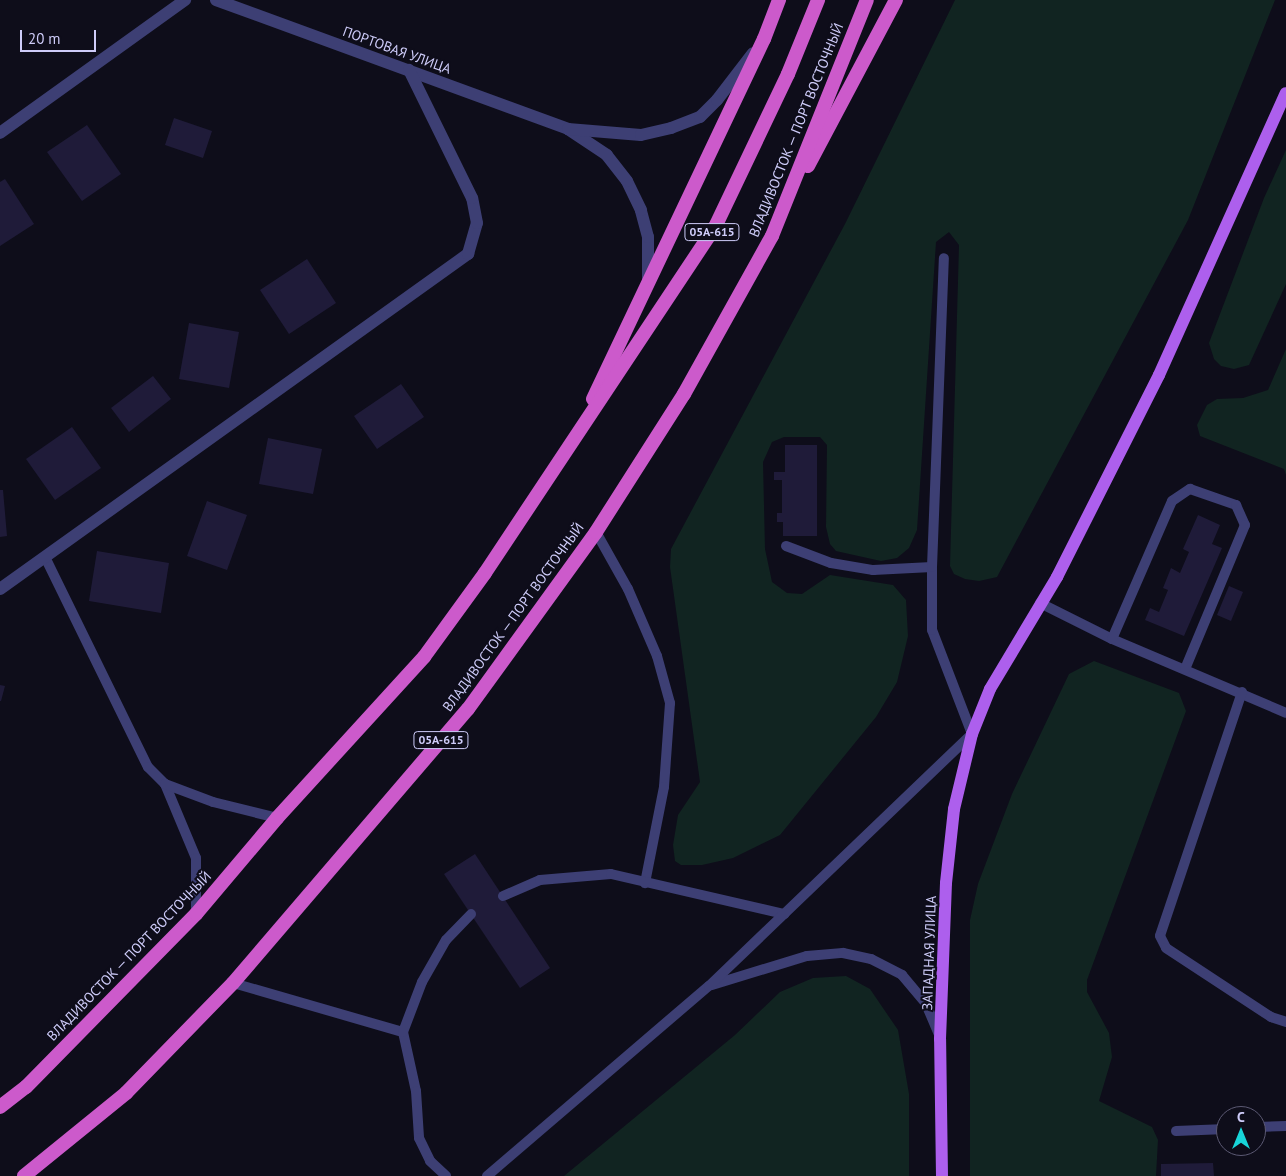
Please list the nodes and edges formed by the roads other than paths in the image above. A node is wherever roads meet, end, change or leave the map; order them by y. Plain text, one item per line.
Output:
1 (185, 0) edge
2 (216, 0) edge
3 (779, 0) edge
4 (818, 0) edge
5 (867, 0) edge
6 (896, 0) edge
7 (764, 39) junction
8 (410, 70) junction
9 (1286, 93) edge
10 (568, 129) junction
11 (0, 132) edge
12 (772, 236) junction
13 (944, 258) dead end
14 (648, 283) junction
15 (572, 445) junction
16 (596, 532) junction
17 (786, 546) dead end
18 (45, 556) junction
19 (932, 567) junction
20 (0, 589) edge
21 (1040, 603) junction
22 (1112, 639) junction
23 (1185, 669) junction
24 (1242, 692) junction
25 (1286, 713) edge
26 (972, 734) junction
27 (165, 784) junction
28 (277, 818) junction
29 (645, 883) junction
30 (503, 896) dead end
31 (196, 914) junction
32 (471, 914) dead end
33 (784, 914) junction
34 (234, 983) junction
35 (709, 986) junction
36 (1286, 1022) edge
37 (403, 1032) junction
38 (940, 1038) junction
39 (0, 1107) edge
40 (1286, 1126) edge
41 (1266, 1127) edge
42 (1216, 1129) edge
43 (1176, 1131) dead end
44 (24, 1176) edge
45 (446, 1176) edge
46 (487, 1176) edge
47 (942, 1176) edge

1 - 11 street
2 - 8 street, ПОРТОВАЯ УЛИЦА
3 - 7 highway
4 - 15 highway, ВЛАДИВОСТОК — ПОРТ ВОСТОЧНЫЙ / 05А-615
5 - 12 highway, ВЛАДИВОСТОК — ПОРТ ВОСТОЧНЫЙ / 05А-615
6 - 12 highway
7 - 10 street
7 - 14 highway
8 - 10 street, ПОРТОВАЯ УЛИЦА
8 - 18 street
9 - 21 main road, ЗАПАДНАЯ УЛИЦА
10 - 14 street
12 - 16 highway, ВЛАДИВОСТОК — ПОРТ ВОСТОЧНЫЙ / 05А-615
13 - 19 lane
14 - 15 highway
15 - 28 highway, ВЛАДИВОСТОК — ПОРТ ВОСТОЧНЫЙ / 05А-615
16 - 29 lane
16 - 34 highway, ВЛАДИВОСТОК — ПОРТ ВОСТОЧНЫЙ / 05А-615
17 - 19 lane
18 - 20 street
18 - 27 lane
19 - 26 lane
21 - 22 lane
21 - 26 main road, ЗАПАДНАЯ УЛИЦА
22 - 23 lane
22 - 23 lane
23 - 24 lane
24 - 25 lane
24 - 36 lane
26 - 33 lane
26 - 38 main road, ЗАПАДНАЯ УЛИЦА
27 - 28 lane
27 - 31 lane
28 - 31 highway, ВЛАДИВОСТОК — ПОРТ ВОСТОЧНЫЙ / 05А-615
29 - 30 lane
29 - 33 lane
31 - 39 highway, ВЛАДИВОСТОК — ПОРТ ВОСТОЧНЫЙ / 05А-615
32 - 37 lane
33 - 35 lane
34 - 37 lane
34 - 44 highway, ВЛАДИВОСТОК — ПОРТ ВОСТОЧНЫЙ / 05А-615
35 - 38 lane
35 - 46 lane
37 - 45 lane
38 - 47 main road, ЗАПАДНАЯ УЛИЦА
40 - 41 lane
42 - 43 lane

